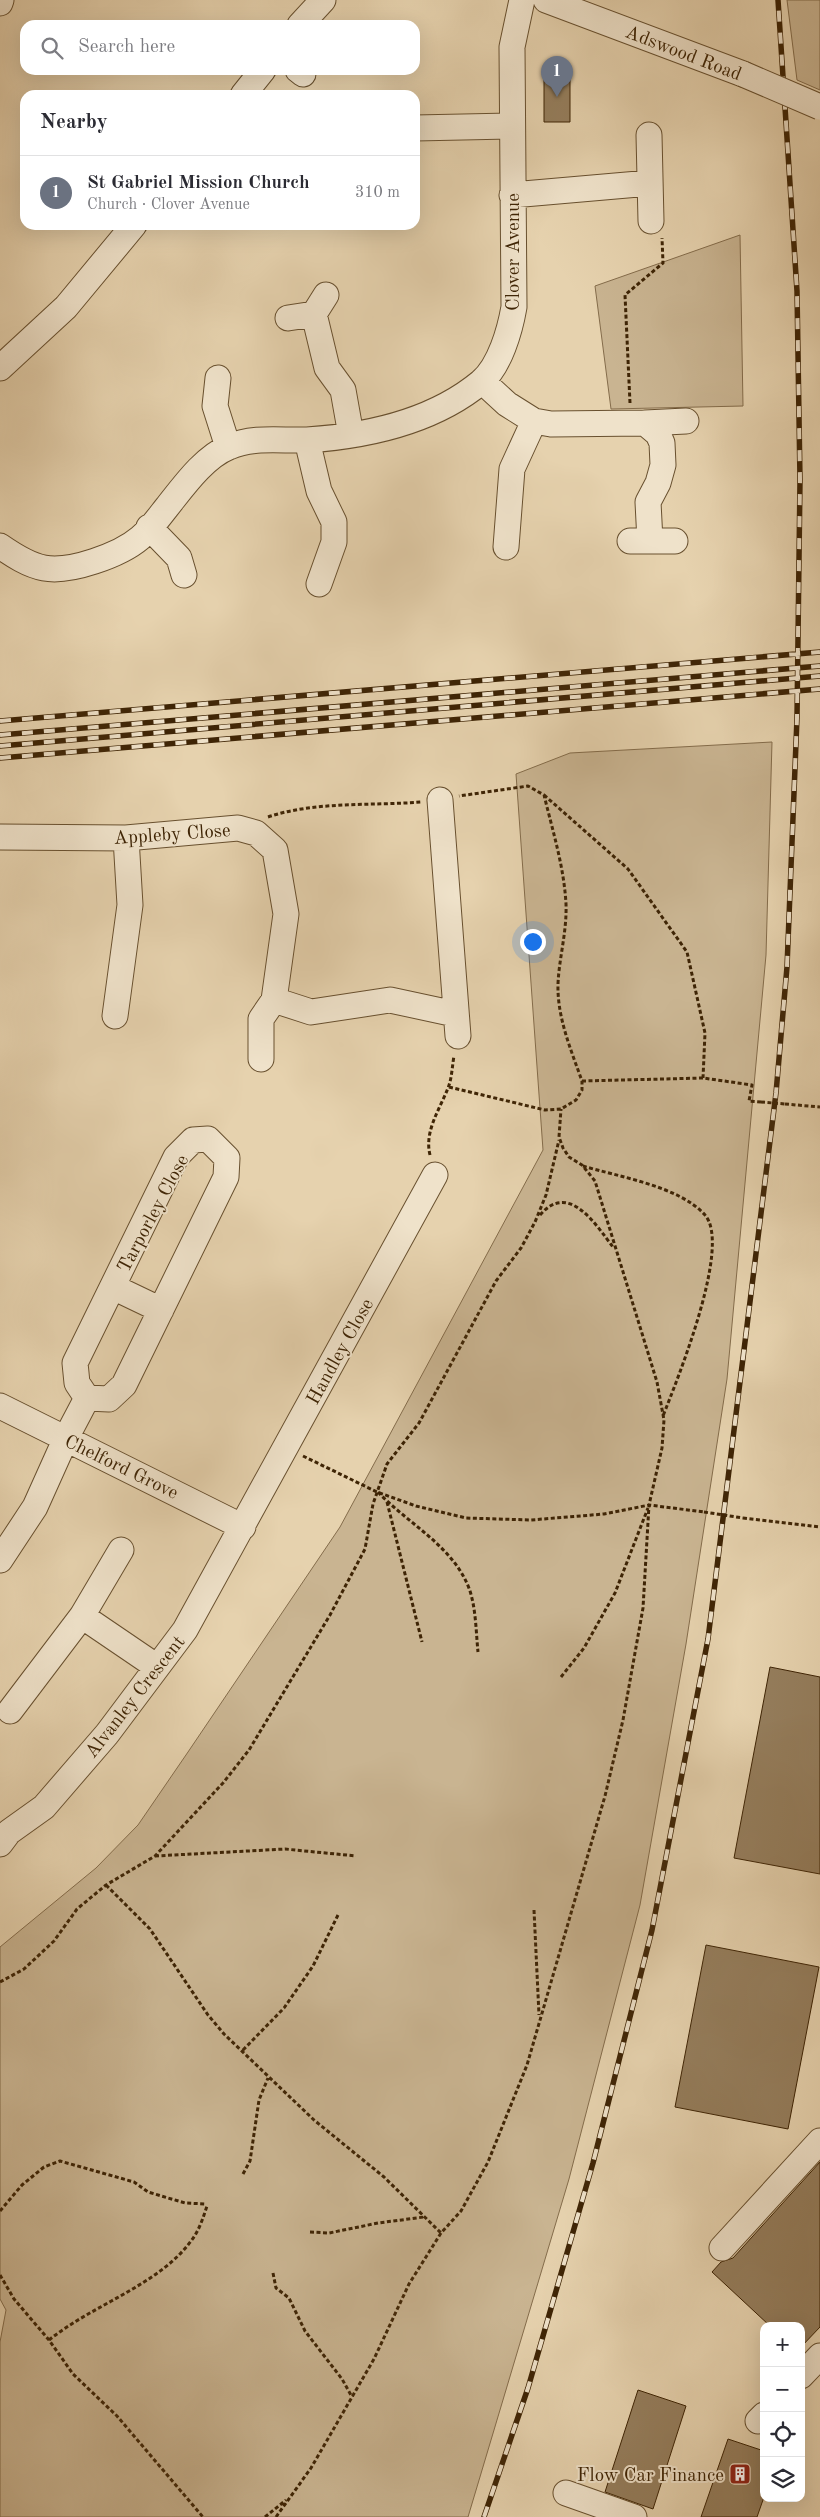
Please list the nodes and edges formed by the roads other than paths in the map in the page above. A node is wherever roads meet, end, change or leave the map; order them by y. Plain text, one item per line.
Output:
1 (323, 0) edge
2 (522, 0) edge
3 (546, 0) edge
4 (304, 16) edge
5 (259, 75) edge
6 (247, 90) edge
7 (820, 107) edge
8 (512, 126) junction
9 (420, 128) edge
10 (649, 136) dead end
11 (650, 183) junction
12 (512, 195) junction
13 (651, 221) road end
14 (130, 230) edge
15 (288, 318) dead end
16 (0, 368) edge
17 (218, 378) dead end
18 (482, 381) junction
19 (534, 421) junction
20 (686, 421) dead end
21 (638, 423) junction
22 (351, 435) junction
23 (307, 440) junction
24 (228, 447) junction
25 (149, 527) junction
26 (675, 541) dead end
27 (0, 546) edge
28 (506, 547) dead end
29 (184, 575) dead end
30 (319, 584) dead end
31 (440, 800) road end
32 (0, 836) edge
33 (126, 838) junction
34 (274, 1000) junction
35 (115, 1016) dead end
36 (261, 1059) dead end
37 (435, 1175) road end
38 (114, 1287) junction
39 (161, 1310) junction
40 (87, 1398) junction
41 (0, 1406) edge
42 (66, 1438) junction
43 (243, 1527) junction
44 (121, 1550) dead end
45 (0, 1560) edge
46 (82, 1616) junction
47 (157, 1667) junction
48 (10, 1711) dead end
49 (3, 1833) edge
50 (820, 2140) edge
51 (722, 2248) dead end
52 (820, 2356) edge
53 (805, 2372) edge
54 (566, 2494) dead end
55 (634, 2517) edge

1 - 4 street
2 - 8 street, Clover Avenue
3 - 7 street, Adswood Road, bridge
5 - 6 street
8 - 9 street
8 - 12 street, Clover Avenue
10 - 11 street
11 - 12 street
11 - 13 street
12 - 18 street, Clover Avenue
14 - 16 street
15 - 22 street
17 - 24 street
18 - 19 street
18 - 22 street, Clover Avenue
19 - 21 street
19 - 28 street
20 - 21 street
21 - 26 street
22 - 23 street, Clover Avenue
23 - 24 street, Clover Avenue
23 - 30 street
24 - 25 street, Clover Avenue
25 - 27 street, Clover Avenue
25 - 29 street
31 - 34 street
32 - 33 street, Appleby Close
33 - 34 street, Appleby Close
33 - 35 street
34 - 36 street, Appleby Close
37 - 43 street, Handley Close
38 - 39 street, Tarporley Close
38 - 39 street, Tarporley Close
38 - 40 street, Tarporley Close
39 - 40 street, Tarporley Close
40 - 42 street
41 - 42 street, Chelford Grove
42 - 43 street, Chelford Grove
42 - 45 street
43 - 47 street, Alvanley Crescent
44 - 46 street
46 - 47 street
46 - 48 street
47 - 49 street, Alvanley Crescent
50 - 51 street
52 - 53 street
54 - 55 street

